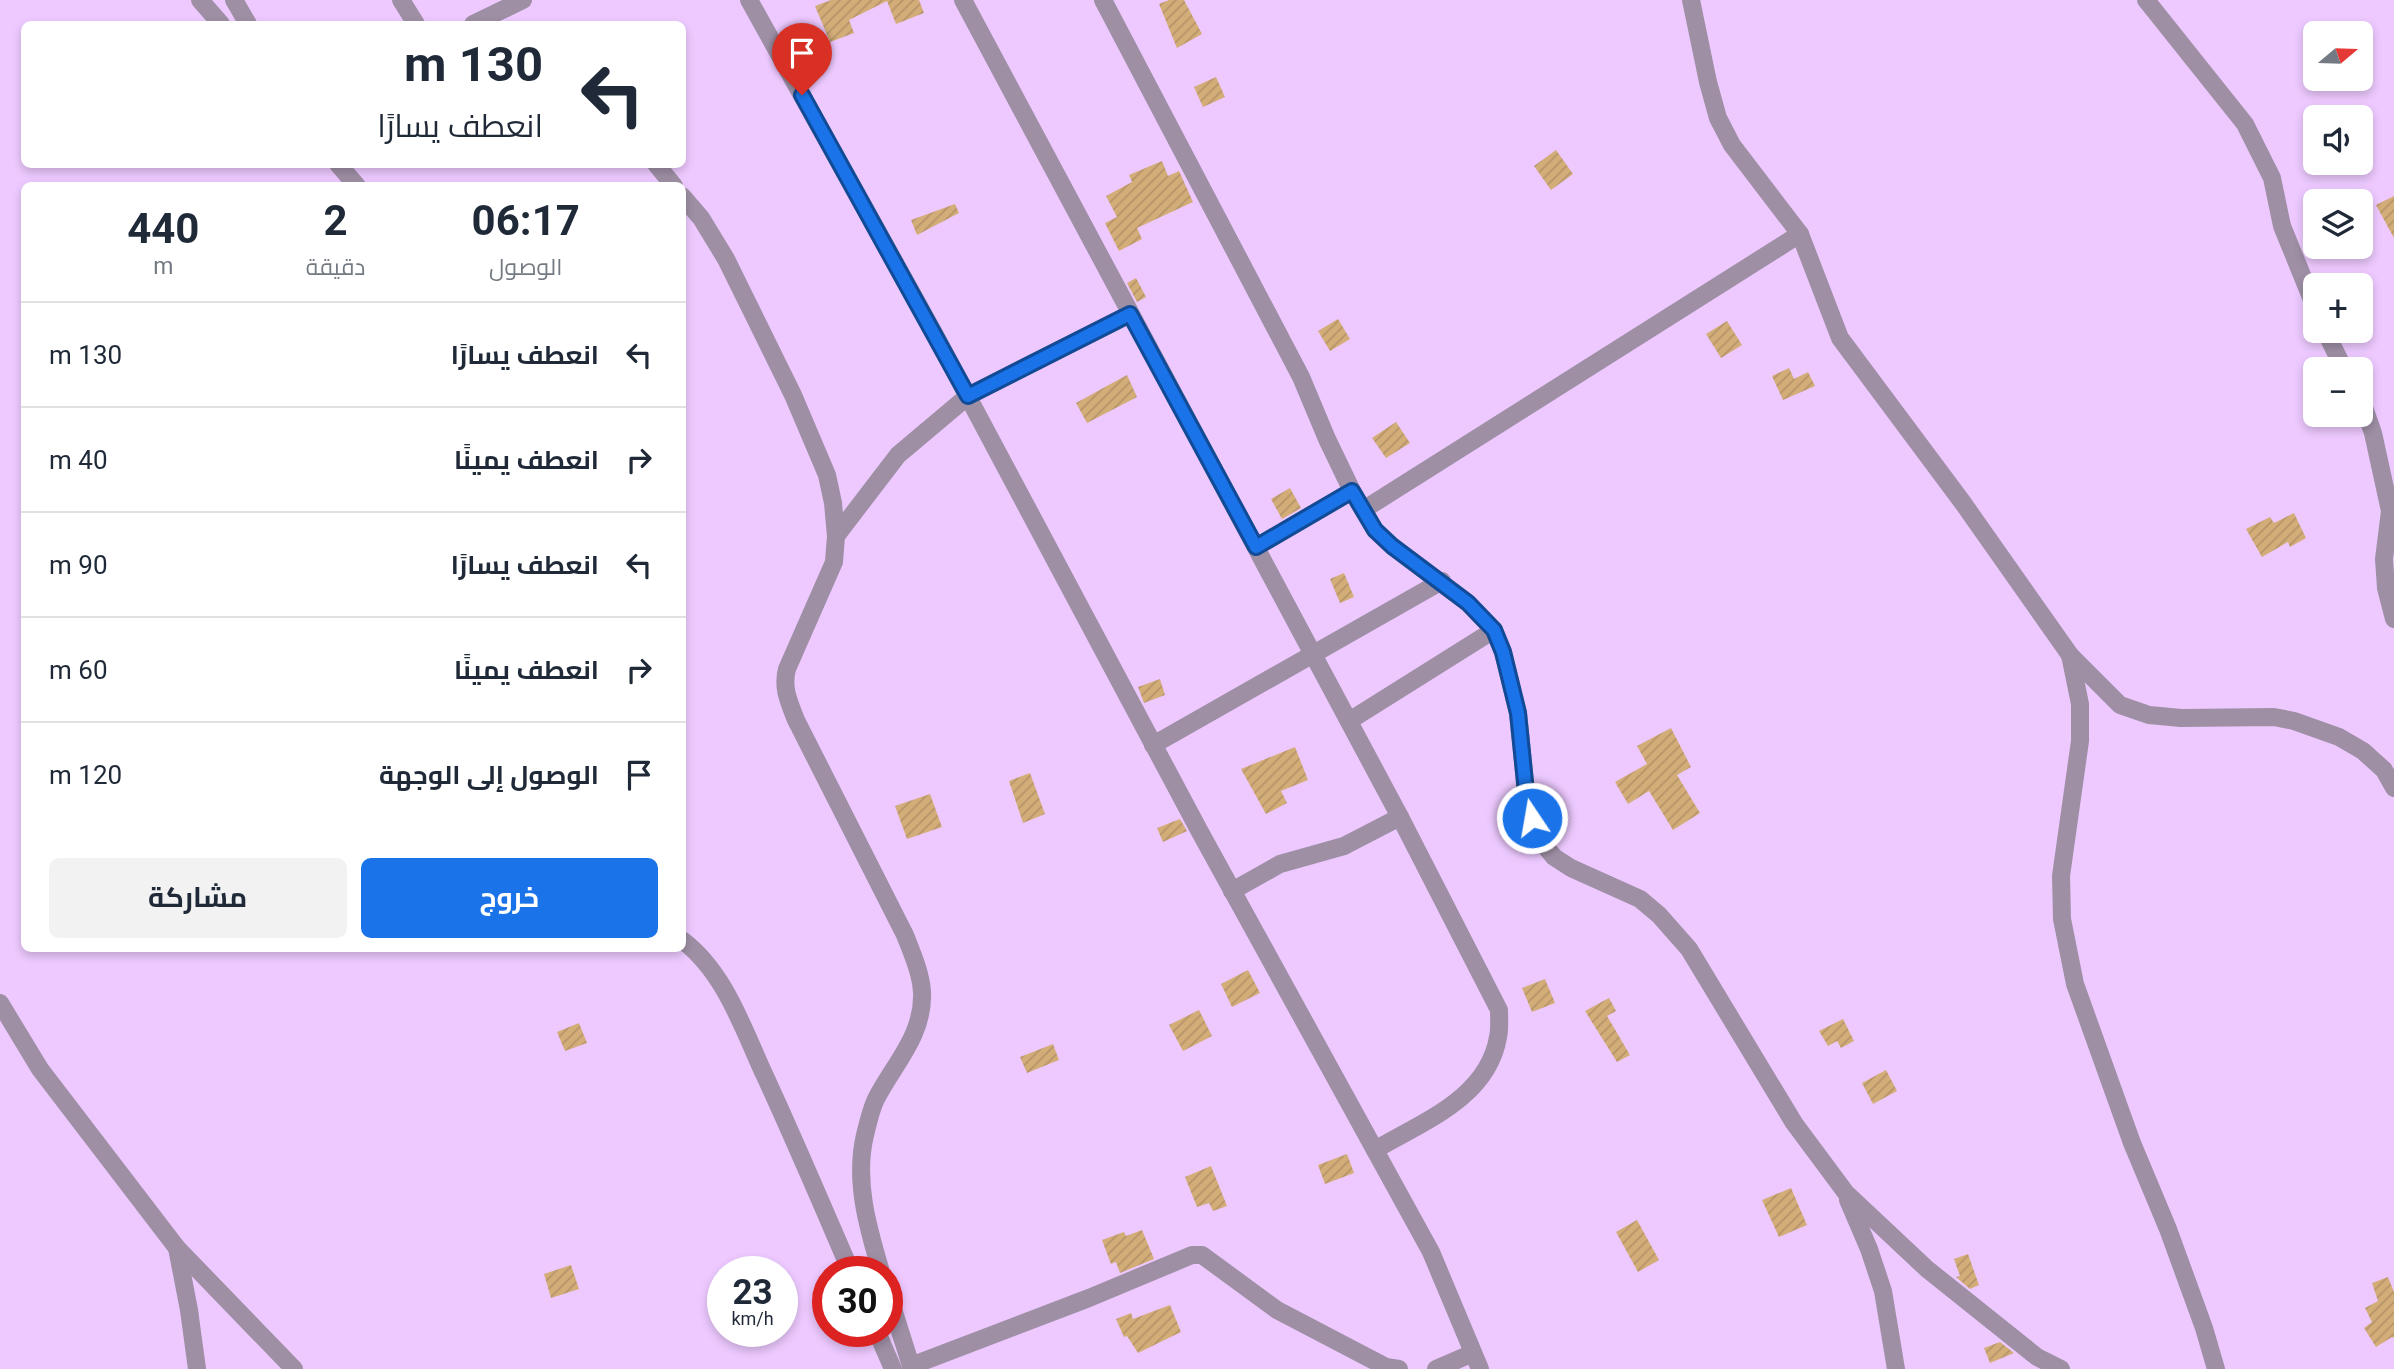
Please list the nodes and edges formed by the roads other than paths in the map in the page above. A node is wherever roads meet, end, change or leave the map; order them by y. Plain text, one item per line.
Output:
1 (200, 0) edge
2 (235, 0) edge
3 (401, 0) edge
4 (523, 0) edge
5 (749, 0) edge
6 (963, 0) edge
7 (1691, 0) edge
8 (2146, 0) edge
9 (1106, 2) edge
10 (503, 19) edge
11 (218, 21) edge
12 (246, 21) edge
13 (414, 21) edge
14 (341, 168) edge
15 (659, 168) edge
16 (354, 182) edge
17 (671, 182) edge
18 (686, 201) edge
19 (1800, 234) junction
20 (2303, 278) edge
21 (1130, 314) junction
22 (968, 396) junction
23 (2371, 427) edge
24 (1352, 491) junction
25 (1363, 510) junction
26 (2392, 513) edge
27 (836, 536) junction
28 (1256, 547) junction
29 (1442, 582) junction
30 (2394, 619) edge
31 (1494, 630) junction
32 (1314, 655) junction
33 (2070, 655) junction
34 (1349, 721) junction
35 (1153, 745) junction
36 (2394, 788) edge
37 (1400, 817) junction
38 (1232, 891) junction
39 (686, 944) edge
40 (0, 1003) edge
41 (1375, 1150) junction
42 (1846, 1193) junction
43 (177, 1248) junction
44 (844, 1256) edge
45 (877, 1256) edge
46 (903, 1339) edge
47 (883, 1347) edge
48 (1477, 1361) edge
49 (912, 1367) edge
50 (197, 1369) edge
51 (294, 1369) edge
52 (893, 1369) edge
53 (1399, 1369) edge
54 (1436, 1369) edge
55 (1896, 1369) edge
56 (2061, 1369) edge
57 (2216, 1369) edge

1 - 11 street
2 - 12 street
3 - 13 street
4 - 10 street
5 - 22 street
6 - 21 street
7 - 19 street
8 - 20 street
9 - 24 street
14 - 16 street
15 - 17 street
18 - 27 street
19 - 25 street
19 - 33 street
21 - 22 street
21 - 28 street
22 - 27 street
22 - 35 street
23 - 26 street
24 - 25 street
24 - 28 street
25 - 29 street
26 - 30 street
27 - 45 street
28 - 32 street
29 - 31 street
29 - 32 street
31 - 34 street
31 - 42 street
32 - 34 street
32 - 35 street
33 - 36 street
33 - 57 street
34 - 37 street
35 - 38 street
37 - 38 street
37 - 41 street
38 - 41 street
39 - 44 street
40 - 43 street
41 - 48 street
42 - 55 street
42 - 56 street
43 - 50 street
43 - 51 street
46 - 49 street
47 - 52 street
48 - 54 street
49 - 53 street

